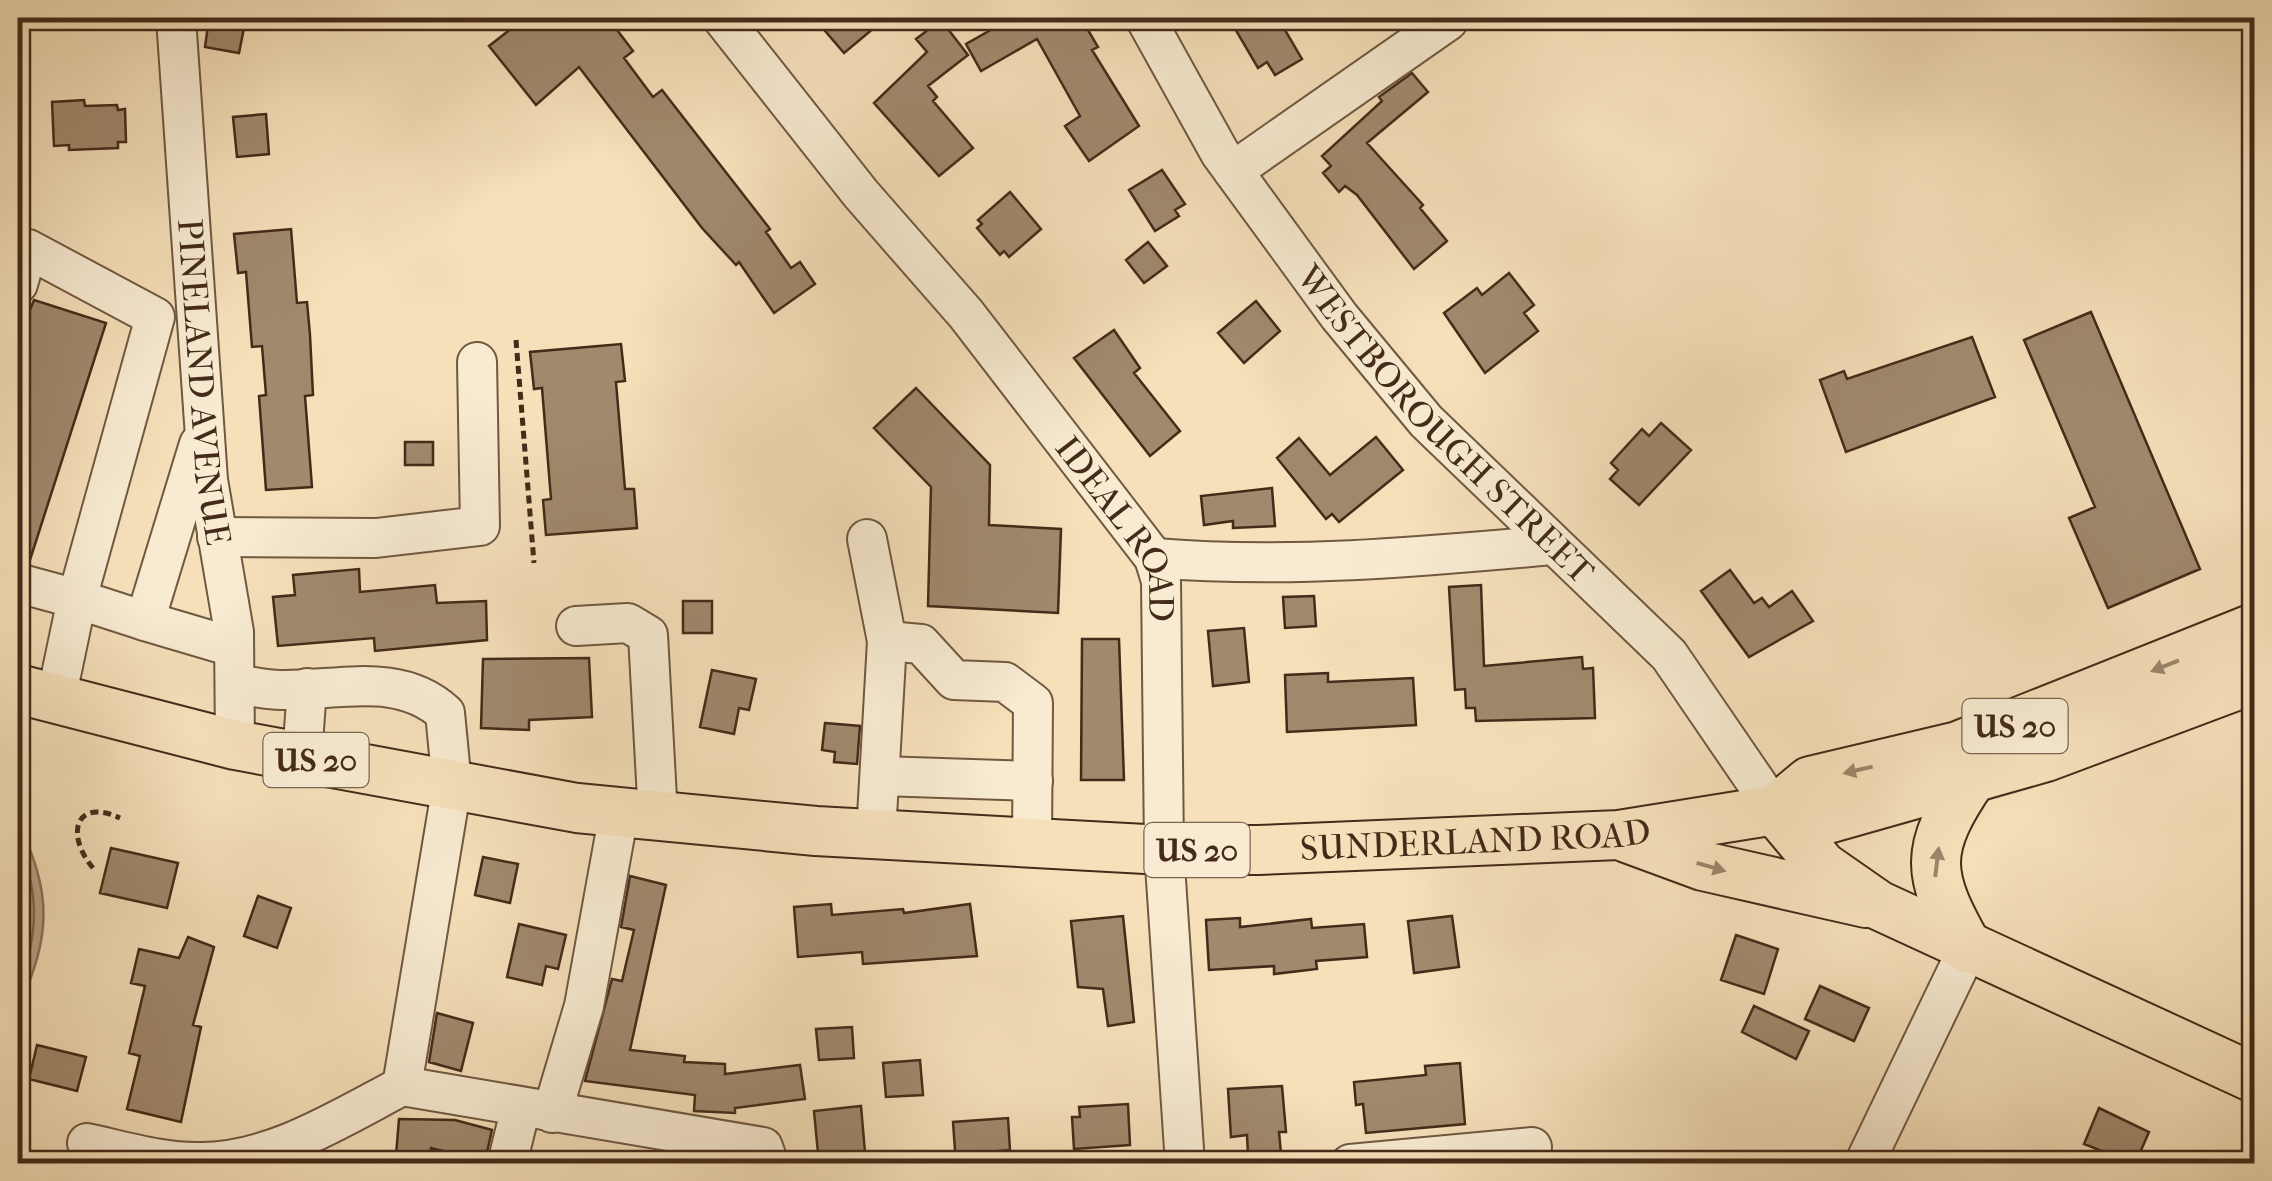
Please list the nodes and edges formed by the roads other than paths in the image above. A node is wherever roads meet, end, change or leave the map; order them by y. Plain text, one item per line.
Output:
1 (176, 18) edge
2 (722, 18) edge
3 (1145, 18) edge
4 (1448, 21) dead end
5 (1232, 170) junction
6 (18, 284) edge
7 (476, 362) dead end
8 (204, 426) junction
9 (217, 537) junction
10 (868, 540) dead end
11 (1553, 546) junction
12 (1154, 558) junction
13 (18, 583) edge
14 (77, 600) junction
15 (145, 621) junction
16 (576, 626) dead end
17 (2254, 628) edge
18 (888, 640) junction
19 (234, 666) junction
20 (2254, 679) edge
21 (307, 688) junction
22 (37, 694) edge
23 (235, 745) junction
24 (302, 757) junction
25 (880, 776) junction
26 (1972, 778) junction
27 (1033, 781) junction
28 (452, 786) junction
29 (1775, 810) junction
30 (638, 815) junction
31 (876, 834) junction
32 (1619, 835) junction
33 (1032, 843) junction
34 (1164, 850) junction
35 (1878, 905) junction
36 (1968, 948) junction
37 (2254, 1078) edge
38 (402, 1086) junction
39 (536, 1110) junction
40 (87, 1143) dead end
41 (1532, 1147) dead end
42 (507, 1164) edge
43 (768, 1164) edge
44 (1185, 1164) edge
45 (1350, 1164) edge
46 (1864, 1164) edge

1 - 8 street, PINELAND AVENUE
2 - 12 street, IDEAL ROAD
3 - 5 street, WESTBOROUGH STREET
4 - 5 street
5 - 11 street, WESTBOROUGH STREET
6 - 14 street
7 - 9 street
8 - 9 street, PINELAND AVENUE
8 - 15 street
9 - 19 street, PINELAND AVENUE
10 - 18 street
11 - 12 street
11 - 29 street, WESTBOROUGH STREET
12 - 34 street, IDEAL ROAD
13 - 14 street
14 - 15 street
14 - 22 street
15 - 19 street
16 - 30 street
17 -> 29 main road, US 20
18 - 25 street
18 - 27 street
19 - 21 street
19 - 23 street, PINELAND AVENUE
20 - 26 main road, US 20
21 - 24 street
21 - 28 street
22 - 23 main road, US 20
23 - 24 main road, US 20
24 - 28 main road, US 20
25 - 27 street
25 - 31 street
26 - 29 main road, US 20
36 -> 26 main road
27 - 33 street
28 - 30 main road, US 20
28 - 38 street
29 - 32 main road, SUNDERLAND ROAD / US 20
29 - 35 main road
30 - 31 main road, SUNDERLAND ROAD / US 20
30 - 39 street
31 - 33 main road, SUNDERLAND ROAD / US 20
32 - 34 main road, SUNDERLAND ROAD / US 20
32 -> 35 main road
33 - 34 main road, SUNDERLAND ROAD / US 20
34 - 44 street, IDEAL ROAD
35 - 36 main road
36 - 37 main road
36 - 46 street
38 - 39 street
38 - 40 street
39 - 42 street
39 - 43 street
41 - 45 street

